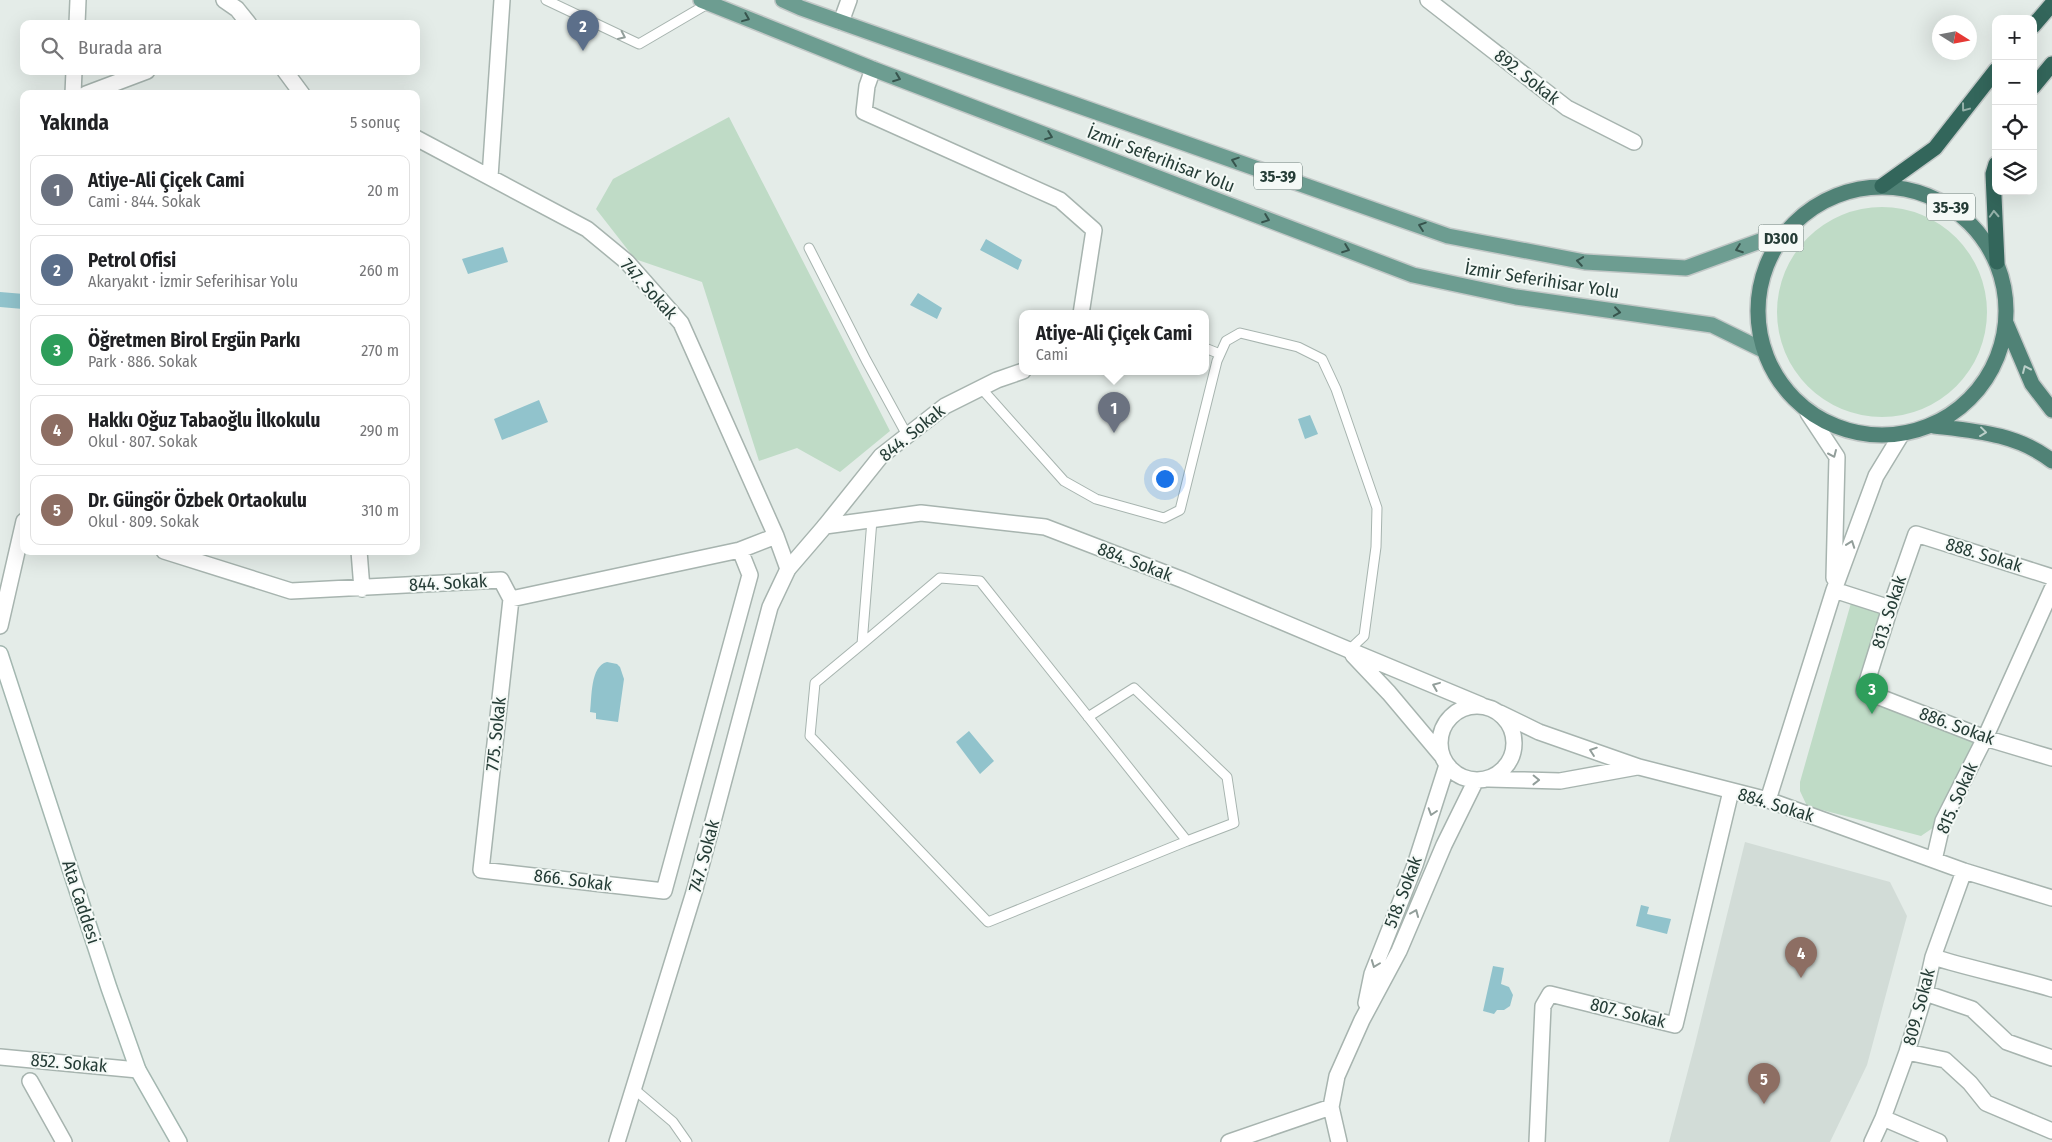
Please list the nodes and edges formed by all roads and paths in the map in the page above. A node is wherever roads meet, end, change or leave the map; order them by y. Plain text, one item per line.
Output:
1 (78, 0) edge
2 (224, 0) edge
3 (502, 0) edge
4 (546, 0) edge
5 (783, 0) edge
6 (849, 0) edge
7 (1428, 0) edge
8 (705, 2) edge
9 (2052, 4) edge
10 (77, 20) edge
11 (246, 20) edge
12 (2037, 21) edge
13 (841, 22) junction
14 (2052, 64) edge
15 (873, 69) junction
16 (74, 75) edge
17 (136, 75) edge
18 (288, 75) edge
19 (1992, 75) edge
20 (2037, 82) edge
21 (72, 90) edge
22 (97, 90) edge
23 (299, 90) edge
24 (420, 140) edge
25 (1634, 142) dead end
26 (490, 177) junction
27 (1882, 186) junction
28 (1994, 195) edge
29 (1785, 232) junction
30 (809, 248) dead end
31 (1997, 262) junction
32 (1082, 310) edge
33 (2006, 323) junction
34 (1209, 350) edge
35 (1763, 350) junction
36 (1220, 354) junction
37 (1019, 372) edge
38 (981, 388) junction
39 (2052, 410) edge
40 (1808, 413) junction
41 (1934, 426) junction
42 (907, 435) junction
43 (1901, 435) junction
44 (2052, 461) edge
45 (872, 520) junction
46 (825, 526) junction
47 (1916, 534) joint
48 (776, 536) junction
49 (20, 538) edge
50 (740, 550) junction
51 (177, 555) edge
52 (359, 555) edge
53 (788, 569) junction
54 (2052, 577) edge
55 (362, 589) junction
56 (2052, 589) edge
57 (1834, 590) junction
58 (511, 599) junction
59 (1890, 608) junction
60 (0, 626) edge
61 (862, 644) junction
62 (1349, 650) junction
63 (0, 654) edge
64 (1864, 691) joint
65 (1482, 705) junction
66 (1500, 713) junction
67 (1088, 717) junction
68 (1985, 738) junction
69 (2052, 758) edge
70 (1444, 761) junction
71 (1639, 767) junction
72 (1482, 780) junction
73 (1731, 791) junction
74 (1768, 800) junction
75 (1187, 840) junction
76 (1934, 860) junction
77 (481, 870) joint
78 (1964, 871) junction
79 (2052, 898) edge
80 (1932, 957) junction
81 (2052, 989) edge
82 (1925, 993) junction
83 (1362, 1020) junction
84 (1907, 1052) junction
85 (0, 1057) edge
86 (2052, 1058) edge
87 (138, 1070) junction
88 (30, 1081) dead end
89 (634, 1090) junction
90 (1331, 1107) junction
91 (1883, 1118) junction
92 (2052, 1131) edge
93 (64, 1142) edge
94 (180, 1142) edge
95 (617, 1142) edge
96 (687, 1142) edge
97 (1229, 1142) edge
98 (1339, 1142) edge
99 (1536, 1142) edge
100 (1872, 1142) edge
101 (1939, 1142) edge

1 - 10 street
2 - 11 street
3 - 26 street
4 -> 8 lane
5 - 13 main road, İzmir Seferihisar Yolu / 35-39
6 - 13 street
7 - 25 street, 892. Sokak
8 -> 15 main road, İzmir Seferihisar Yolu / 35-39
9 - 12 highway
29 -> 13 main road, İzmir Seferihisar Yolu / 35-39
14 - 20 highway
15 - 32 street
15 -> 35 main road, İzmir Seferihisar Yolu / 35-39
16 - 21 street
17 - 22 street
18 - 23 street
19 -> 27 highway
24 - 26 street, 747. Sokak
26 - 48 street, 747. Sokak
27 - 29 highway, D300
27 - 31 highway, 35-39
31 -> 28 highway
29 - 35 highway, D300
30 - 42 lane
31 - 33 highway
39 -> 33 highway
33 - 41 highway
34 - 36 lane
35 - 40 highway, D300
36 - 38 lane
36 - 62 lane
37 - 38 street, 844. Sokak
38 - 42 street, 844. Sokak
40 - 43 highway, D300
40 -> 57 street
41 - 43 highway, D300
41 -> 44 highway, D300
42 - 46 street, 844. Sokak
57 -> 43 street
45 - 46 street, 884. Sokak
45 - 61 lane
45 - 62 street, 884. Sokak
46 - 53 street
47 - 54 street, 888. Sokak
47 - 59 street, 813. Sokak
48 - 50 street, 844. Sokak
48 - 53 street
49 - 60 street
50 - 58 street, 844. Sokak
50 - 77 street, 866. Sokak
51 - 55 street, 844. Sokak
52 - 55 street
53 - 89 street, 747. Sokak
55 - 58 street, 844. Sokak
56 - 68 street, 815. Sokak
57 - 59 street
57 - 74 street
58 - 77 street, 775. Sokak
59 - 64 street, 813. Sokak
61 - 67 lane
61 - 75 lane
65 -> 62 street, 884. Sokak
62 - 70 street
63 - 87 street, Ata Caddesi
64 - 68 street, 886. Sokak
65 - 66 street
65 - 70 street
71 -> 66 street, 884. Sokak
66 - 72 street
67 - 75 lane
67 - 75 lane
68 - 69 street, 886. Sokak
68 - 76 street, 815. Sokak
70 - 72 street
70 -> 83 street, 518. Sokak
72 -> 71 street
71 - 73 street, 884. Sokak
83 -> 72 street, 518. Sokak
73 - 74 street, 884. Sokak
73 - 99 street, 807. Sokak
74 - 76 street, 884. Sokak
76 - 78 street, 884. Sokak
78 - 79 street, 884. Sokak
78 - 80 street, 809. Sokak
80 - 81 street
80 - 82 street, 809. Sokak
82 - 84 street, 809. Sokak
82 - 86 street
83 - 90 street, 518. Sokak
84 - 91 street, 809. Sokak
84 - 92 street
85 - 87 street, 852. Sokak
87 - 94 street, Ata Caddesi
88 - 93 street
89 - 95 street, 747. Sokak
89 - 96 lane
90 - 97 street
90 - 98 street, 518. Sokak
91 - 100 street, 809. Sokak
91 - 101 street

